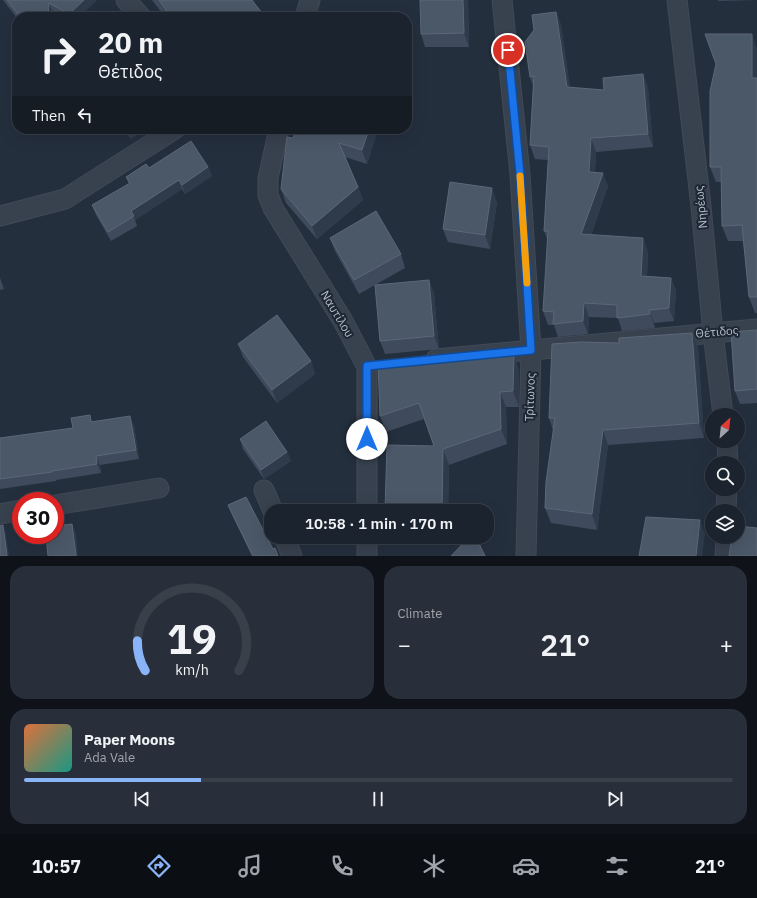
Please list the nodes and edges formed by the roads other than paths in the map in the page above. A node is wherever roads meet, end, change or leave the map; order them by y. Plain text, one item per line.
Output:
1 (126, 0) edge
2 (310, 0) edge
3 (502, 0) edge
4 (677, 0) edge
5 (137, 12) edge
6 (306, 12) edge
7 (167, 134) edge
8 (278, 134) edge
9 (0, 216) edge
10 (757, 329) edge
11 (713, 333) junction
12 (531, 350) junction
13 (422, 361) edge
14 (723, 408) edge
15 (159, 488) dead end
16 (264, 490) dead end
17 (64, 504) edge
18 (270, 504) edge
19 (367, 504) edge
20 (12, 512) edge
21 (0, 514) edge
22 (287, 544) edge
23 (367, 544) edge
24 (726, 544) edge
25 (292, 556) edge
26 (367, 556) edge
27 (526, 556) edge
28 (725, 556) edge

1 - 5 street
2 - 6 street
3 - 12 street, Τρίτωνος
4 - 11 street, Νηρέως
7 - 9 street
8 - 19 street, Ναυτίλου
10 - 11 street, Θέτιδος
11 - 12 street, Θέτιδος
11 - 14 street, Νηρέως
12 - 13 street, Θέτιδος
12 - 27 street, Τρίτωνος
15 - 17 street
16 - 18 street
20 - 21 street
22 - 25 street
23 - 26 street
24 - 28 street

